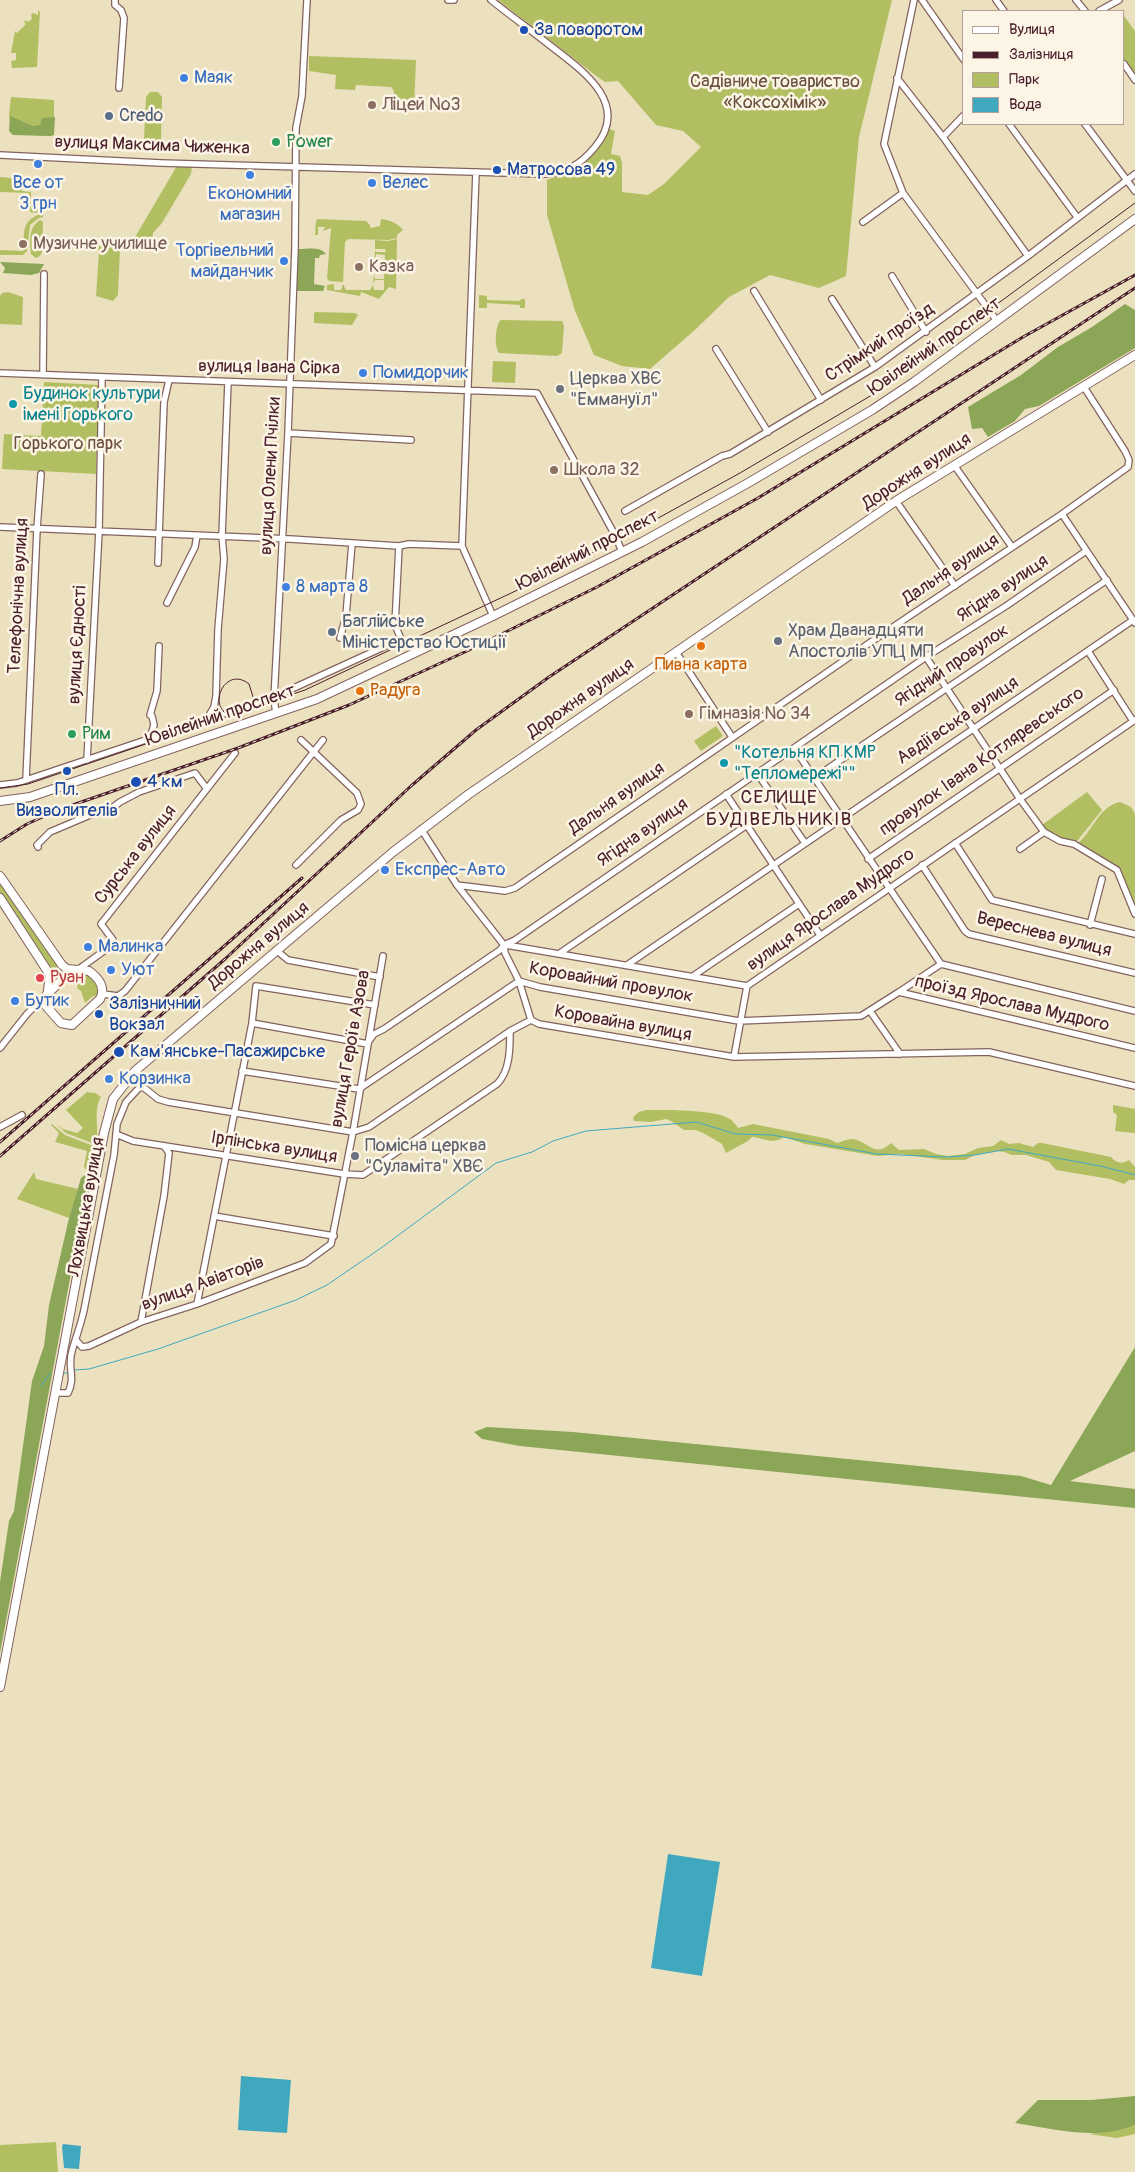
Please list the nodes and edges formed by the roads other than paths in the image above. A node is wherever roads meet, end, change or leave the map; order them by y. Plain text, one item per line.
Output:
1 (115, 0) edge
2 (307, 0) edge
3 (448, 0) edge
4 (454, 0) edge
5 (491, 0) edge
6 (914, 0) edge
7 (922, 0) edge
8 (1076, 0) edge
9 (1119, 0) edge
10 (1084, 10) edge
11 (1101, 10) edge
12 (962, 57) edge
13 (1125, 65) edge
14 (897, 78) junction
15 (1135, 80) edge
16 (119, 88) dead end
17 (962, 117) edge
18 (1010, 125) edge
19 (1086, 125) edge
20 (943, 137) junction
21 (0, 155) edge
22 (296, 166) junction
23 (476, 172) junction
24 (1135, 174) edge
25 (1127, 180) junction
26 (1135, 191) edge
27 (903, 193) junction
28 (1077, 217) junction
29 (1135, 219) edge
30 (863, 222) dead end
31 (1028, 256) junction
32 (44, 274) dead end
33 (892, 276) dead end
34 (754, 291) dead end
35 (978, 293) junction
36 (832, 299) dead end
37 (997, 321) junction
38 (926, 332) junction
39 (716, 349) dead end
40 (1135, 355) edge
41 (875, 367) junction
42 (0, 373) edge
43 (43, 374) junction
44 (102, 377) junction
45 (169, 380) junction
46 (228, 382) junction
47 (290, 383) junction
48 (1084, 387) junction
49 (467, 389) junction
50 (821, 400) junction
51 (768, 432) junction
52 (288, 433) junction
53 (412, 440) dead end
54 (954, 465) junction
55 (41, 474) dead end
56 (896, 501) junction
57 (625, 511) dead end
58 (1062, 514) junction
59 (0, 527) edge
60 (37, 529) junction
61 (99, 531) junction
62 (159, 533) junction
63 (197, 535) junction
64 (222, 536) junction
65 (283, 539) junction
66 (352, 543) junction
67 (399, 546) junction
68 (462, 546) junction
69 (1012, 547) junction
70 (1086, 551) junction
71 (622, 552) junction
72 (158, 563) dead end
73 (1107, 580) junction
74 (955, 586) junction
75 (166, 603) dead end
76 (493, 616) junction
77 (1134, 622) edge
78 (340, 638) dead end
79 (159, 646) dead end
80 (1088, 651) junction
81 (676, 652) junction
82 (926, 657) junction
83 (946, 688) junction
84 (1114, 690) junction
85 (274, 697) junction
86 (276, 713) junction
87 (207, 719) junction
88 (1134, 721) edge
89 (974, 728) junction
90 (732, 737) junction
91 (150, 738) junction
92 (301, 740) dead end
93 (323, 740) dead end
94 (794, 748) junction
95 (236, 753) dead end
96 (314, 754) junction
97 (87, 760) junction
98 (1000, 768) junction
99 (757, 773) junction
100 (814, 778) junction
101 (26, 780) junction
102 (0, 785) edge
103 (207, 789) junction
104 (726, 794) junction
105 (1020, 799) junction
106 (0, 801) edge
107 (841, 818) junction
108 (747, 826) junction
109 (421, 829) junction
110 (1044, 832) junction
111 (805, 843) junction
112 (955, 843) junction
113 (38, 847) dead end
114 (1020, 849) dead end
115 (868, 859) junction
116 (773, 865) junction
117 (922, 865) junction
118 (296, 866) dead end
119 (0, 876) edge
120 (1102, 879) dead end
121 (457, 885) junction
122 (888, 889) junction
123 (0, 898) edge
124 (799, 904) junction
125 (1135, 914) edge
126 (1090, 925) junction
127 (1135, 934) edge
128 (820, 935) junction
129 (504, 945) junction
130 (276, 950) junction
131 (560, 953) junction
132 (383, 956) dead end
133 (941, 964) junction
134 (627, 965) junction
135 (65, 968) junction
136 (79, 969) junction
137 (1135, 973) edge
138 (693, 976) junction
139 (380, 977) junction
140 (244, 978) junction
141 (63, 979) junction
142 (519, 981) junction
143 (256, 986) junction
144 (747, 986) junction
145 (899, 992) junction
146 (103, 994) junction
147 (46, 995) junction
148 (375, 1005) junction
149 (870, 1011) junction
150 (1135, 1011) edge
151 (531, 1020) junction
152 (739, 1021) junction
153 (252, 1024) junction
154 (510, 1032) junction
155 (368, 1042) junction
156 (0, 1048) edge
157 (1135, 1048) edge
158 (900, 1054) junction
159 (734, 1057) junction
160 (242, 1071) junction
161 (135, 1072) junction
162 (1135, 1086) edge
163 (143, 1087) junction
164 (359, 1089) junction
165 (234, 1112) junction
166 (22, 1115) dead end
167 (0, 1127) edge
168 (353, 1132) junction
169 (116, 1134) junction
170 (164, 1146) junction
171 (175, 1148) junction
172 (169, 1153) junction
173 (226, 1156) junction
174 (344, 1174) junction
175 (214, 1216) junction
176 (334, 1236) junction
177 (197, 1304) junction
178 (141, 1322) junction
179 (76, 1340) junction
180 (55, 1393) junction
181 (0, 1687) edge

1 - 16 street
2 - 22 street, вулиця Олени Пчілки
3 - 4 street
5 - 23 street, вулиця Максима Чиженка
6 - 14 street
7 - 12 street
8 - 10 street
9 - 11 street
13 - 15 street
14 - 20 street
14 - 27 street
17 - 20 street
18 - 28 street
19 - 25 street
20 - 31 street
21 - 22 street, вулиця Максима Чиженка
22 - 23 street, вулиця Максима Чиженка
22 - 47 street, вулиця Олени Пчілки
23 - 49 street
24 - 25 street, Стрімкий проїзд
25 - 26 street
25 - 28 street, Стрімкий проїзд
27 - 30 street
27 - 35 street
28 - 31 street, Стрімкий проїзд
29 - 37 main road, Ювілейний проспект
31 - 35 street, Стрімкий проїзд
32 - 43 street
33 - 38 street
34 - 50 street
35 - 37 street
35 - 38 street, Стрімкий проїзд
36 - 41 street
37 - 71 main road, Ювілейний проспект
38 - 41 street, Стрімкий проїзд
39 - 51 street
40 - 48 main road, Дорожня вулиця
41 - 50 street, Стрімкий проїзд
42 - 43 street, вулиця Івана Сірка
43 - 44 street, вулиця Івана Сірка
44 - 45 street, вулиця Івана Сірка
44 - 61 street, вулиця Єдності
45 - 46 street, вулиця Івана Сірка
45 - 62 street
46 - 47 street, вулиця Івана Сірка
46 - 64 street
47 - 49 street, вулиця Івана Сірка
47 - 52 street, вулиця Олени Пчілки
48 - 54 main road, Дорожня вулиця
48 - 58 street, Дальня вулиця
49 - 68 street
49 - 71 street, вулиця Івана Сірка
50 - 51 street, Стрімкий проїзд
51 - 57 street, Стрімкий проїзд
52 - 53 street
52 - 65 street, вулиця Олени Пчілки
54 - 56 main road, Дорожня вулиця
54 - 69 street
55 - 60 street, Телефонічна вулиця
56 - 74 street
56 - 81 main road, Дорожня вулиця
58 - 69 street, Дальня вулиця
58 - 70 street
59 - 60 street
60 - 61 street
60 - 101 street, Телефонічна вулиця
61 - 62 street
61 - 97 street, вулиця Єдності
62 - 63 street
62 - 72 street
63 - 64 street
63 - 75 street
64 - 65 street
64 - 87 street
65 - 66 street
65 - 85 street, вулиця Олени Пчілки
66 - 67 street
66 - 78 street
67 - 68 street
67 - 85 street
68 - 76 street
69 - 74 street, Дальня вулиця
70 - 73 street
70 - 82 street, Ягідна вулиця
71 - 76 main road, Ювілейний проспект
73 - 77 street
73 - 83 street, Ягідний провулок
74 - 90 street, Дальня вулиця
76 - 86 main road, Ювілейний проспект
77 - 80 street, Авдіївська вулиця
79 - 91 street
80 - 84 street
80 - 89 street, Авдіївська вулиця
81 - 90 street
81 - 109 main road, Дорожня вулиця
82 - 83 street
82 - 94 street, Ягідна вулиця
83 - 89 street
83 - 100 street, Ягідний провулок
84 - 88 street
84 - 98 street, провулок Івана Котляревського
85 - 86 street, вулиця Олени Пчілки
85 - 87 street
86 - 106 main road, Ювілейний проспект
87 - 91 street
88 - 105 street, вулиця Ярослава Мудрого
89 - 98 street
89 - 107 street, Авдіївська вулиця
90 - 121 street, Дальня вулиця
91 - 97 street
92 - 96 street
93 - 96 street
94 - 99 street, Ягідна вулиця
94 - 100 street
95 - 103 street, Сурська вулиця
96 - 118 street
96 - 146 street
97 - 101 street
98 - 105 street
98 - 115 street, провулок Івана Котляревського
99 - 104 street, Ягідна вулиця
99 - 111 street
100 - 107 street
101 - 102 street
103 - 113 street
103 - 136 street, Сурська вулиця
104 - 108 street
104 - 129 street, Ягідна вулиця
105 - 110 street
105 - 112 street, вулиця Ярослава Мудрого
107 - 111 street, Авдіївська вулиця
107 - 115 street
108 - 116 street
108 - 131 street
109 - 121 street
109 - 130 main road, Дорожня вулиця
110 - 114 street
110 - 125 street
111 - 116 street, Авдіївська вулиця
112 - 117 street, вулиця Ярослава Мудрого
112 - 126 street
115 - 122 street
116 - 124 street
116 - 134 street, Авдіївська вулиця
117 - 122 street, вулиця Ярослава Мудрого
117 - 137 street, Вереснева вулиця
119 - 135 main road
120 - 126 street
121 - 129 street
122 - 128 street, вулиця Ярослава Мудрого
122 - 133 street
123 - 147 main road
124 - 128 street
124 - 138 street
126 - 127 street
128 - 144 street, вулиця Ярослава Мудрого
129 - 131 street, вулиця Ярослава Мудрого
129 - 142 street
129 - 155 street, Ягідна вулиця
130 - 139 street
130 - 140 main road, Дорожня вулиця
131 - 134 street, вулиця Ярослава Мудрого
132 - 139 street, вулиця Героїв Азова
133 - 145 street
133 - 150 street
134 - 138 street, вулиця Ярослава Мудрого
135 - 136 main road
135 - 141 main road
136 - 141 main road
136 - 146 main road
138 - 144 street, вулиця Ярослава Мудрого
139 - 148 street, вулиця Героїв Азова
140 - 143 street
140 - 161 main road, Дорожня вулиця
141 - 147 main road
142 - 151 street
142 - 152 street, Коровайний провулок
142 - 164 street, Коровайний провулок
143 - 148 street
143 - 153 street
144 - 152 street
145 - 149 street, проїзд Ярослава Мудрого
145 - 157 street, проїзд Ярослава Мудрого
146 - 147 main road
147 - 156 street
148 - 155 street, вулиця Героїв Азова
149 - 152 street, проїзд Ярослава Мудрого
149 - 158 street
151 - 154 street, Коровайна вулиця
151 - 159 street, Коровайна вулиця
152 - 159 street
153 - 155 street
153 - 160 street
154 - 168 street, Коровайна вулиця
154 - 174 street, Ірпінська вулиця
155 - 164 street, вулиця Героїв Азова
158 - 159 street, Коровайна вулиця
158 - 162 street, Коровайна вулиця
160 - 164 street
160 - 165 street
161 - 163 street
161 - 180 main road, Дорожня вулиця
163 - 165 street
163 - 169 street, Лохвицька вулиця
164 - 168 street, вулиця Героїв Азова
165 - 168 street
165 - 173 street
166 - 167 street
168 - 174 street, вулиця Героїв Азова
169 - 170 street, Ірпінська вулиця
169 - 179 street, Лохвицька вулиця
170 - 171 street, Ірпінська вулиця
170 - 172 street
171 - 172 street
171 - 173 street, Ірпінська вулиця
172 - 178 street
173 - 174 street, Ірпінська вулиця
173 - 175 street
174 - 176 street, вулиця Героїв Азова
175 - 176 street
175 - 177 street
176 - 177 street, вулиця Авіаторів
177 - 178 street, вулиця Авіаторів
178 - 179 street, вулиця Авіаторів
179 - 180 street, Лохвицька вулиця
180 - 181 main road, Дорожня вулиця

